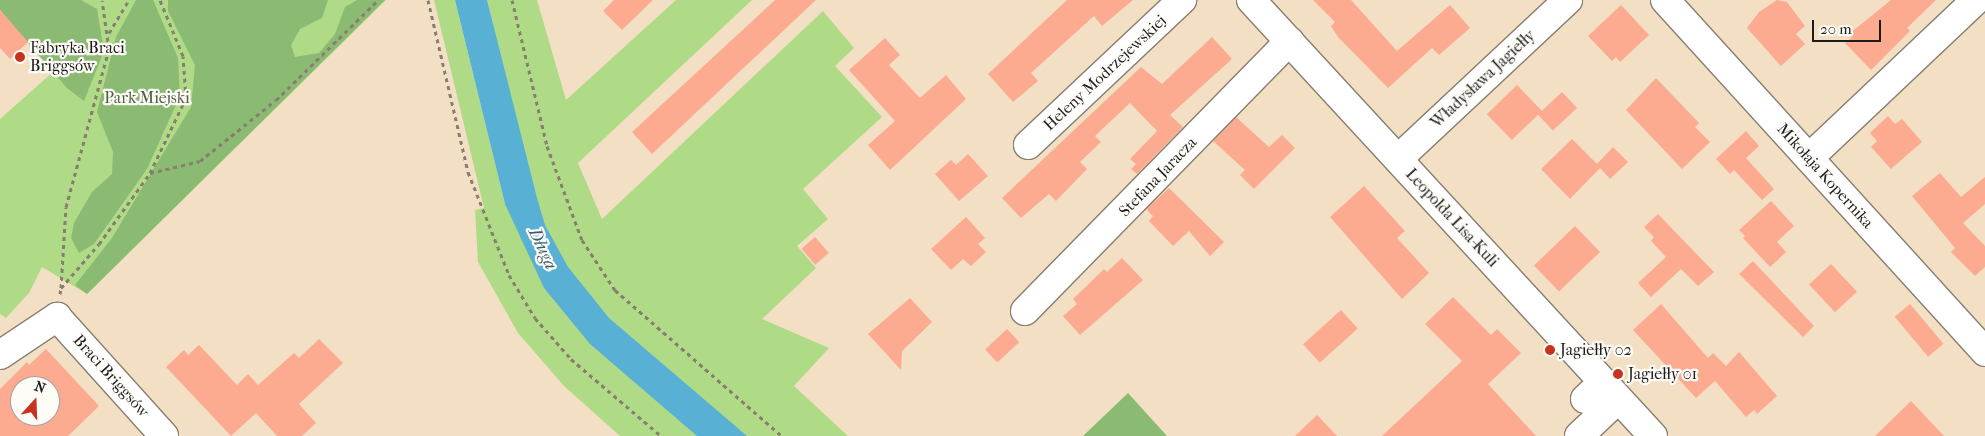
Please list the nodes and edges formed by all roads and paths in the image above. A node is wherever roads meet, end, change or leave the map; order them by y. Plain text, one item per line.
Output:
1 (102, 0) edge
2 (129, 0) edge
3 (160, 0) edge
4 (378, 0) edge
5 (428, 0) edge
6 (512, 0) edge
7 (1182, 0) edge
8 (1251, 0) edge
9 (1568, 0) edge
10 (1665, 0) edge
11 (1976, 0) edge
12 (109, 33) junction
13 (1289, 41) junction
14 (1028, 146) dead end
15 (1809, 158) junction
16 (1398, 159) junction
17 (150, 173) junction
18 (61, 288) junction
19 (1025, 311) dead end
20 (57, 317) junction
21 (4, 345) edge
22 (1985, 352) edge
23 (1602, 393) junction
24 (164, 436) edge
25 (661, 436) edge
26 (782, 436) edge
27 (1579, 436) edge
28 (1653, 436) edge

1 - 12 path
2 - 12 path
3 - 17 path
4 - 17 path
5 - 25 path
6 - 26 path
7 - 14 street, Heleny Modrzejewskiej
8 - 13 street, Leopolda Lisa-Kuli
9 - 16 street, Władysława Jagiełły
10 - 15 street, Mikołaja Kopernika
11 - 15 street
12 - 18 path
13 - 16 street, Leopolda Lisa-Kuli
13 - 19 street, Stefana Jaracza
15 - 22 street, Mikołaja Kopernika
16 - 23 street, Leopolda Lisa-Kuli
17 - 18 path
18 - 20 path
20 - 21 street
20 - 24 street, Braci Briggsów
23 - 27 street
23 - 28 street, Leopolda Lisa-Kuli

